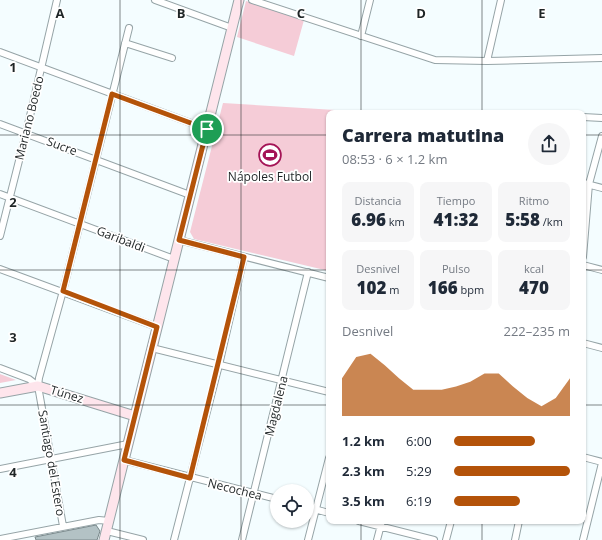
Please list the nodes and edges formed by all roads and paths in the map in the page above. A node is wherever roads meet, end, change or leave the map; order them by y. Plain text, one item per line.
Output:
1 (57, 0) edge
2 (155, 0) edge
3 (239, 0) edge
4 (252, 0) edge
5 (370, 0) edge
6 (501, 0) edge
7 (129, 28) dead end
8 (232, 28) junction
9 (361, 36) junction
10 (125, 43) junction
11 (0, 52) edge
12 (172, 58) dead end
13 (602, 58) edge
14 (487, 61) junction
15 (41, 68) junction
16 (112, 94) junction
17 (586, 117) edge
18 (602, 118) edge
19 (0, 124) edge
20 (207, 129) junction
21 (26, 133) junction
22 (602, 136) edge
23 (95, 158) junction
24 (586, 184) edge
25 (602, 188) edge
26 (0, 194) edge
27 (190, 194) junction
28 (9, 197) junction
29 (79, 223) junction
30 (0, 236) edge
31 (179, 240) junction
32 (244, 257) junction
33 (174, 259) junction
34 (586, 266) edge
35 (0, 268) edge
36 (602, 270) edge
37 (308, 272) junction
38 (326, 277) edge
39 (63, 291) junction
40 (157, 327) junction
41 (586, 344) edge
42 (152, 348) junction
43 (602, 348) edge
44 (219, 365) junction
45 (0, 368) edge
46 (282, 380) junction
47 (38, 386) junction
48 (326, 391) edge
49 (0, 393) edge
50 (135, 416) junction
51 (128, 444) junction
52 (586, 458) edge
53 (51, 459) junction
54 (124, 460) junction
55 (602, 462) edge
56 (0, 469) edge
57 (326, 470) edge
58 (190, 478) junction
59 (254, 493) junction
60 (270, 497) edge
61 (316, 510) junction
62 (326, 512) edge
63 (109, 521) junction
64 (381, 524) edge
65 (450, 524) edge
66 (518, 524) edge
67 (63, 526) junction
68 (106, 535) edge
69 (0, 539) edge
70 (143, 540) edge
71 (174, 540) edge
72 (242, 540) edge
73 (308, 540) edge
74 (377, 540) edge
75 (434, 540) edge
76 (446, 540) edge
77 (514, 540) edge
78 (583, 540) edge

1 - 15 street, Mariano Boedo
2 - 8 street
3 - 8 main road
4 - 9 street
5 - 9 street
6 - 14 street
7 - 10 street, Santiago del Estero
8 - 20 main road
9 - 14 street
10 - 12 street
10 - 16 street, Santiago del Estero
11 - 15 street
13 - 14 street
15 - 16 street
15 - 21 street, Mariano Boedo
16 - 20 street
16 - 23 street, Santiago del Estero
17 - 18 street
19 - 21 street, Sucre
20 - 27 main road
21 - 23 street, Sucre
21 - 28 street, Mariano Boedo
22 - 24 street
23 - 27 street, Sucre
23 - 29 street, Santiago del Estero
24 - 25 street
26 - 28 street, Garibaldi
27 - 31 main road
28 - 29 street, Garibaldi
28 - 30 street, Mariano Boedo
29 - 33 street, Garibaldi
29 - 39 street, Santiago del Estero
31 - 32 street
31 - 33 main road
32 - 37 street
32 - 44 street
33 - 40 main road
34 - 36 street
35 - 39 street
37 - 38 street
37 - 46 street, Magdalena
39 - 40 street
39 - 47 street, Santiago del Estero
40 - 42 main road
41 - 43 street
42 - 44 street
42 - 50 main road
44 - 46 street
44 - 58 street
45 - 47 street, Túnez
46 - 48 street
46 - 59 street, Magdalena
47 - 49 main road
47 - 50 main road, Túnez
47 - 53 street, Santiago del Estero
50 - 51 main road
51 - 53 street
51 - 54 main road
52 - 55 street
53 - 56 street
53 - 67 street, Santiago del Estero
54 - 58 street, Necochea
54 - 63 main road
55 - 78 street
57 - 61 street
58 - 59 street, Necochea
58 - 71 street
59 - 60 street, Necochea
59 - 72 street, Magdalena
61 - 62 street
61 - 73 street
63 - 67 street
63 - 68 main road
64 - 74 street
64 - 75 street
65 - 76 street
66 - 77 street
67 - 69 street
68 - 70 street

